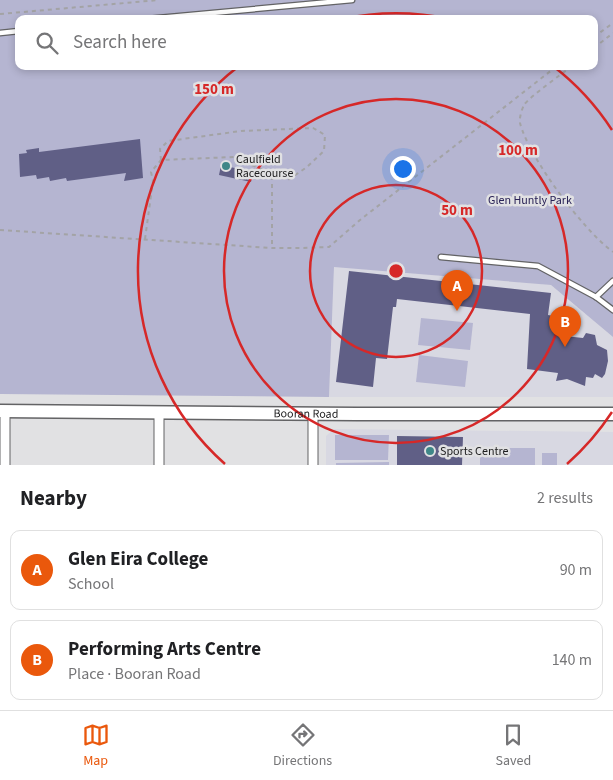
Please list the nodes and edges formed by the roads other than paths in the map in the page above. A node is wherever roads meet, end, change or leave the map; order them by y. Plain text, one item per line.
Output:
1 (352, 0) edge
2 (190, 15) edge
3 (15, 31) edge
4 (0, 33) edge
5 (441, 257) dead end
6 (613, 281) edge
7 (596, 297) junction
8 (613, 310) edge
9 (3, 411) edge
10 (159, 412) junction
11 (313, 413) junction
12 (613, 414) edge
13 (5, 465) edge
14 (159, 465) edge
15 (313, 465) edge

1 - 2 lane
3 - 4 lane
5 - 7 lane
6 - 7 lane
7 - 8 lane
9 - 10 main road, Booran Road
9 - 13 street
10 - 11 main road, Booran Road
10 - 14 street
11 - 12 main road, Booran Road
11 - 15 street

